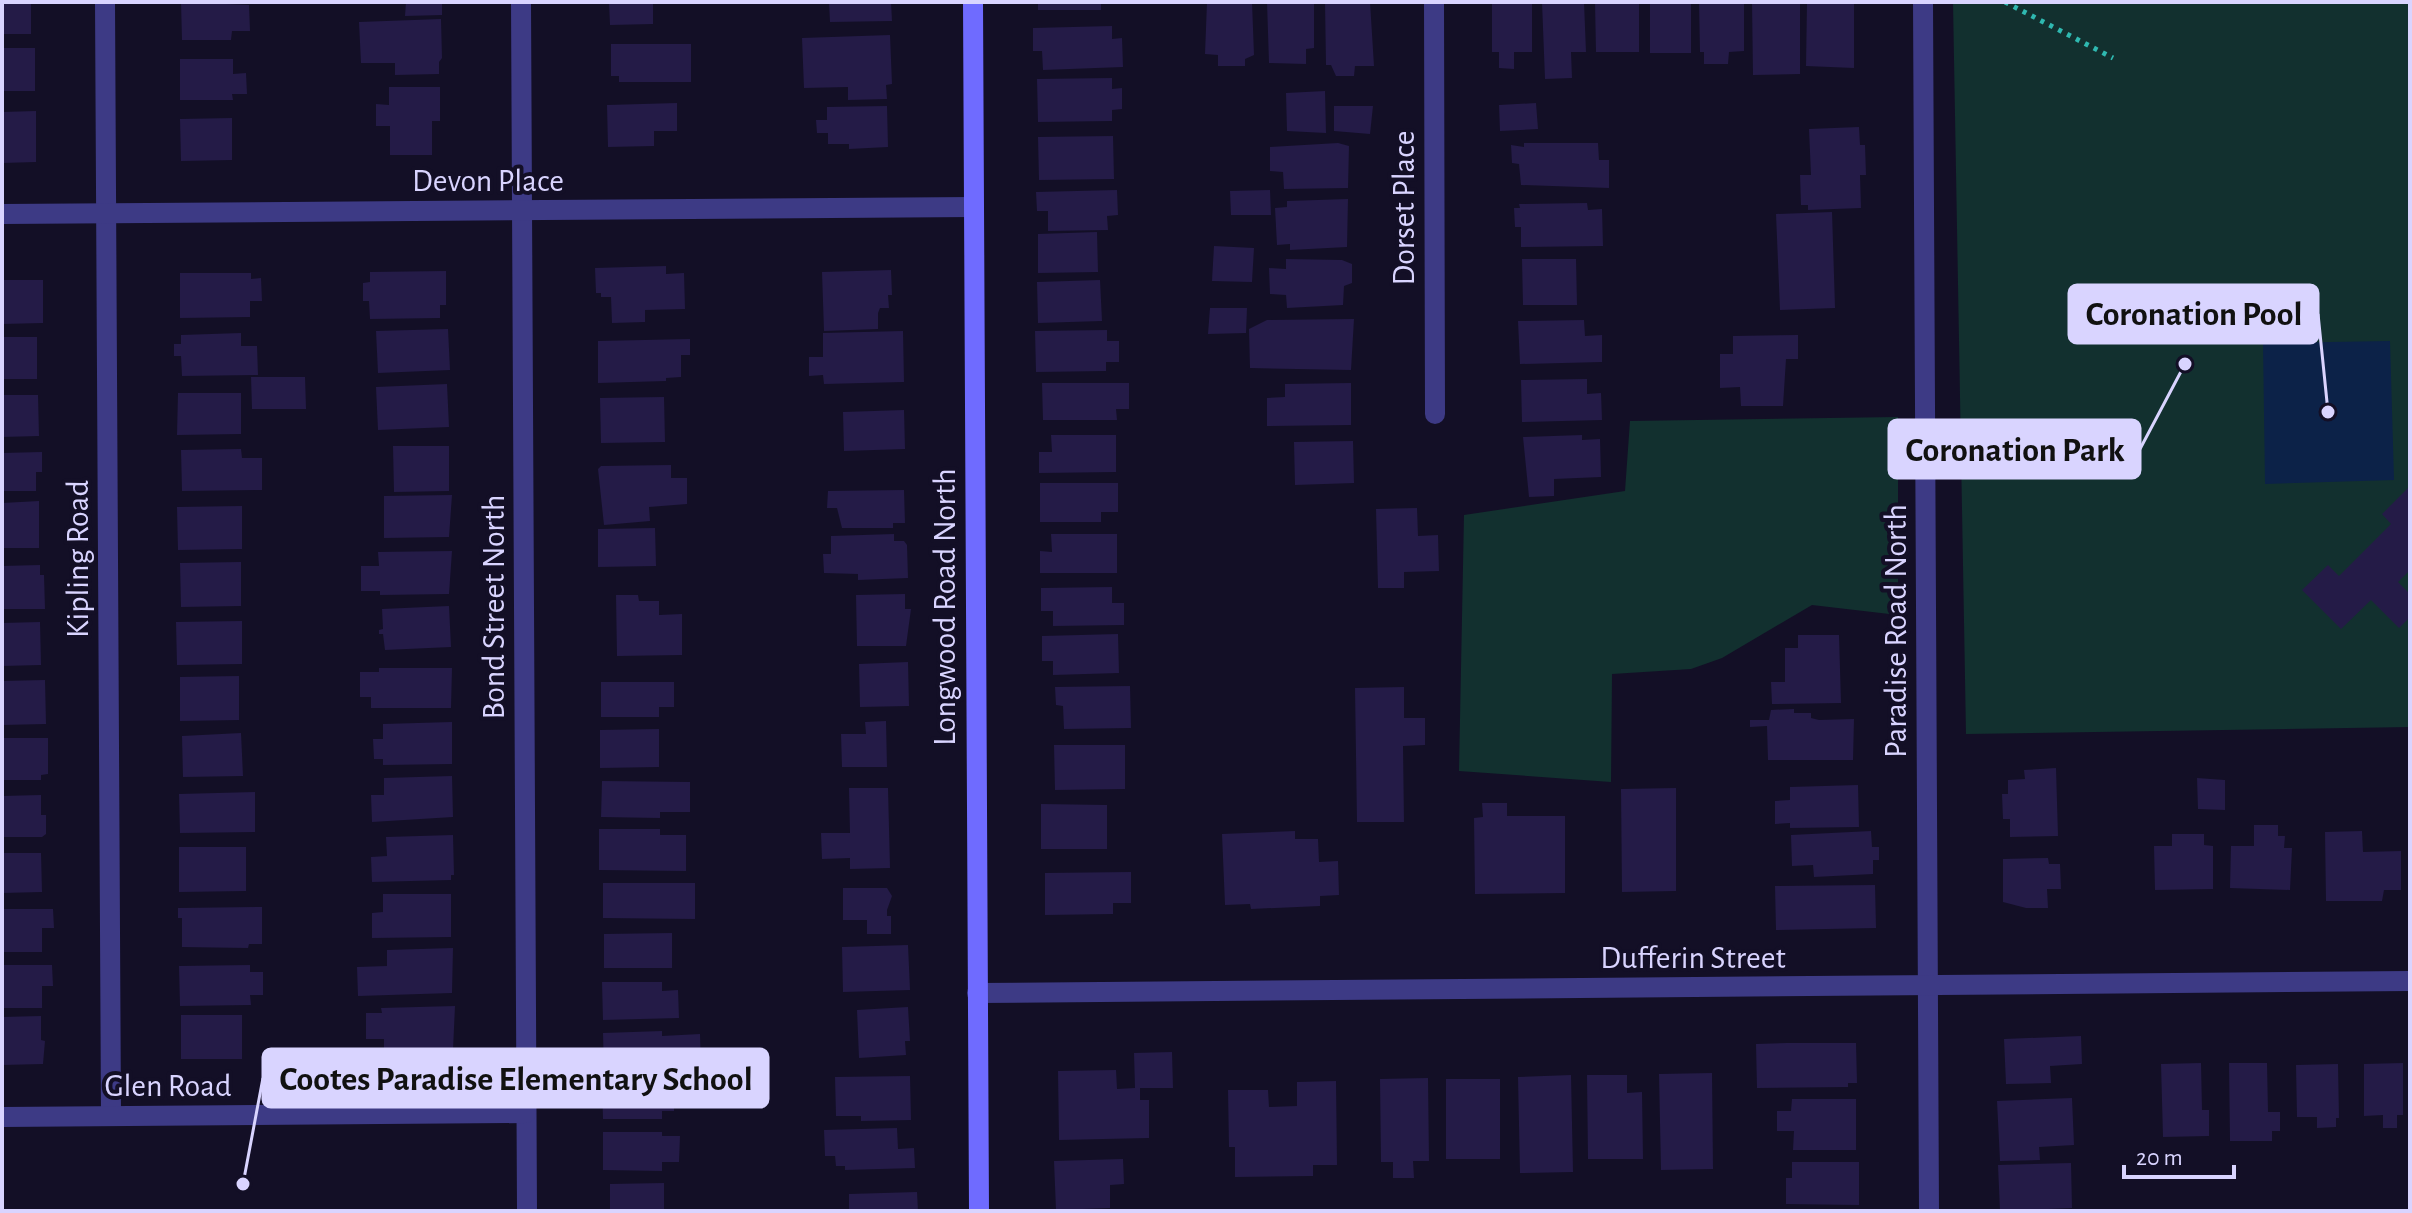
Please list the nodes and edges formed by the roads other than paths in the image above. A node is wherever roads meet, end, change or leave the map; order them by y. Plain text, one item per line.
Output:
1 (105, 2) edge
2 (521, 2) edge
3 (973, 2) edge
4 (1434, 2) edge
5 (1923, 2) edge
6 (974, 207) junction
7 (522, 210) junction
8 (106, 213) junction
9 (2, 214) edge
10 (1435, 414) dead end
11 (2410, 981) edge
12 (1928, 986) junction
13 (977, 993) junction
14 (526, 1113) junction
15 (111, 1116) junction
16 (2, 1117) edge
17 (527, 1211) edge
18 (979, 1211) edge
19 (1929, 1211) edge

1 - 8 street, Kipling Road
2 - 7 street, Bond Street North
3 - 6 street, Longwood Road North
4 - 10 street, Dorset Place
5 - 12 street, Paradise Road North
6 - 7 street, Devon Place
6 - 13 street, Longwood Road North
7 - 8 street, Devon Place
7 - 14 street, Bond Street North
8 - 9 street, Devon Place
8 - 15 street, Kipling Road
11 - 12 street, Dufferin Street
12 - 13 street, Dufferin Street
12 - 19 street, Paradise Road North
13 - 18 street, Longwood Road North
14 - 15 street, Glen Road
14 - 17 street, Bond Street North
15 - 16 street, Glen Road

